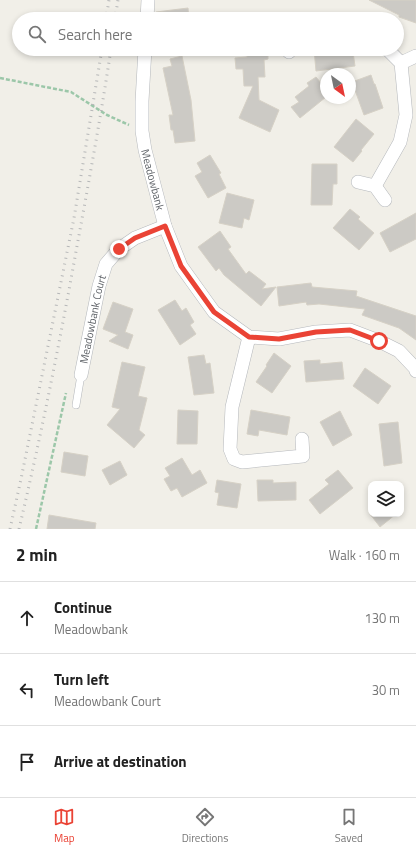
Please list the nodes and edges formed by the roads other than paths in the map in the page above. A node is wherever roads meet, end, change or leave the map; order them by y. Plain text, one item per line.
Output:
1 (148, 0) edge
2 (147, 12) edge
3 (145, 56) edge
4 (394, 56) edge
5 (416, 56) edge
6 (401, 63) junction
7 (358, 182) dead end
8 (375, 186) junction
9 (386, 200) dead end
10 (165, 226) junction
11 (249, 337) junction
12 (416, 371) edge
13 (81, 375) joint
14 (76, 405) dead end
15 (302, 439) dead end

1 - 2 street
3 - 10 street, Meadowbank
4 - 6 street
5 - 6 street
6 - 8 street
7 - 8 street
8 - 9 street
10 - 11 street, Meadowbank
10 - 13 street, Meadowbank Court
11 - 12 street
11 - 15 street
13 - 14 lane

